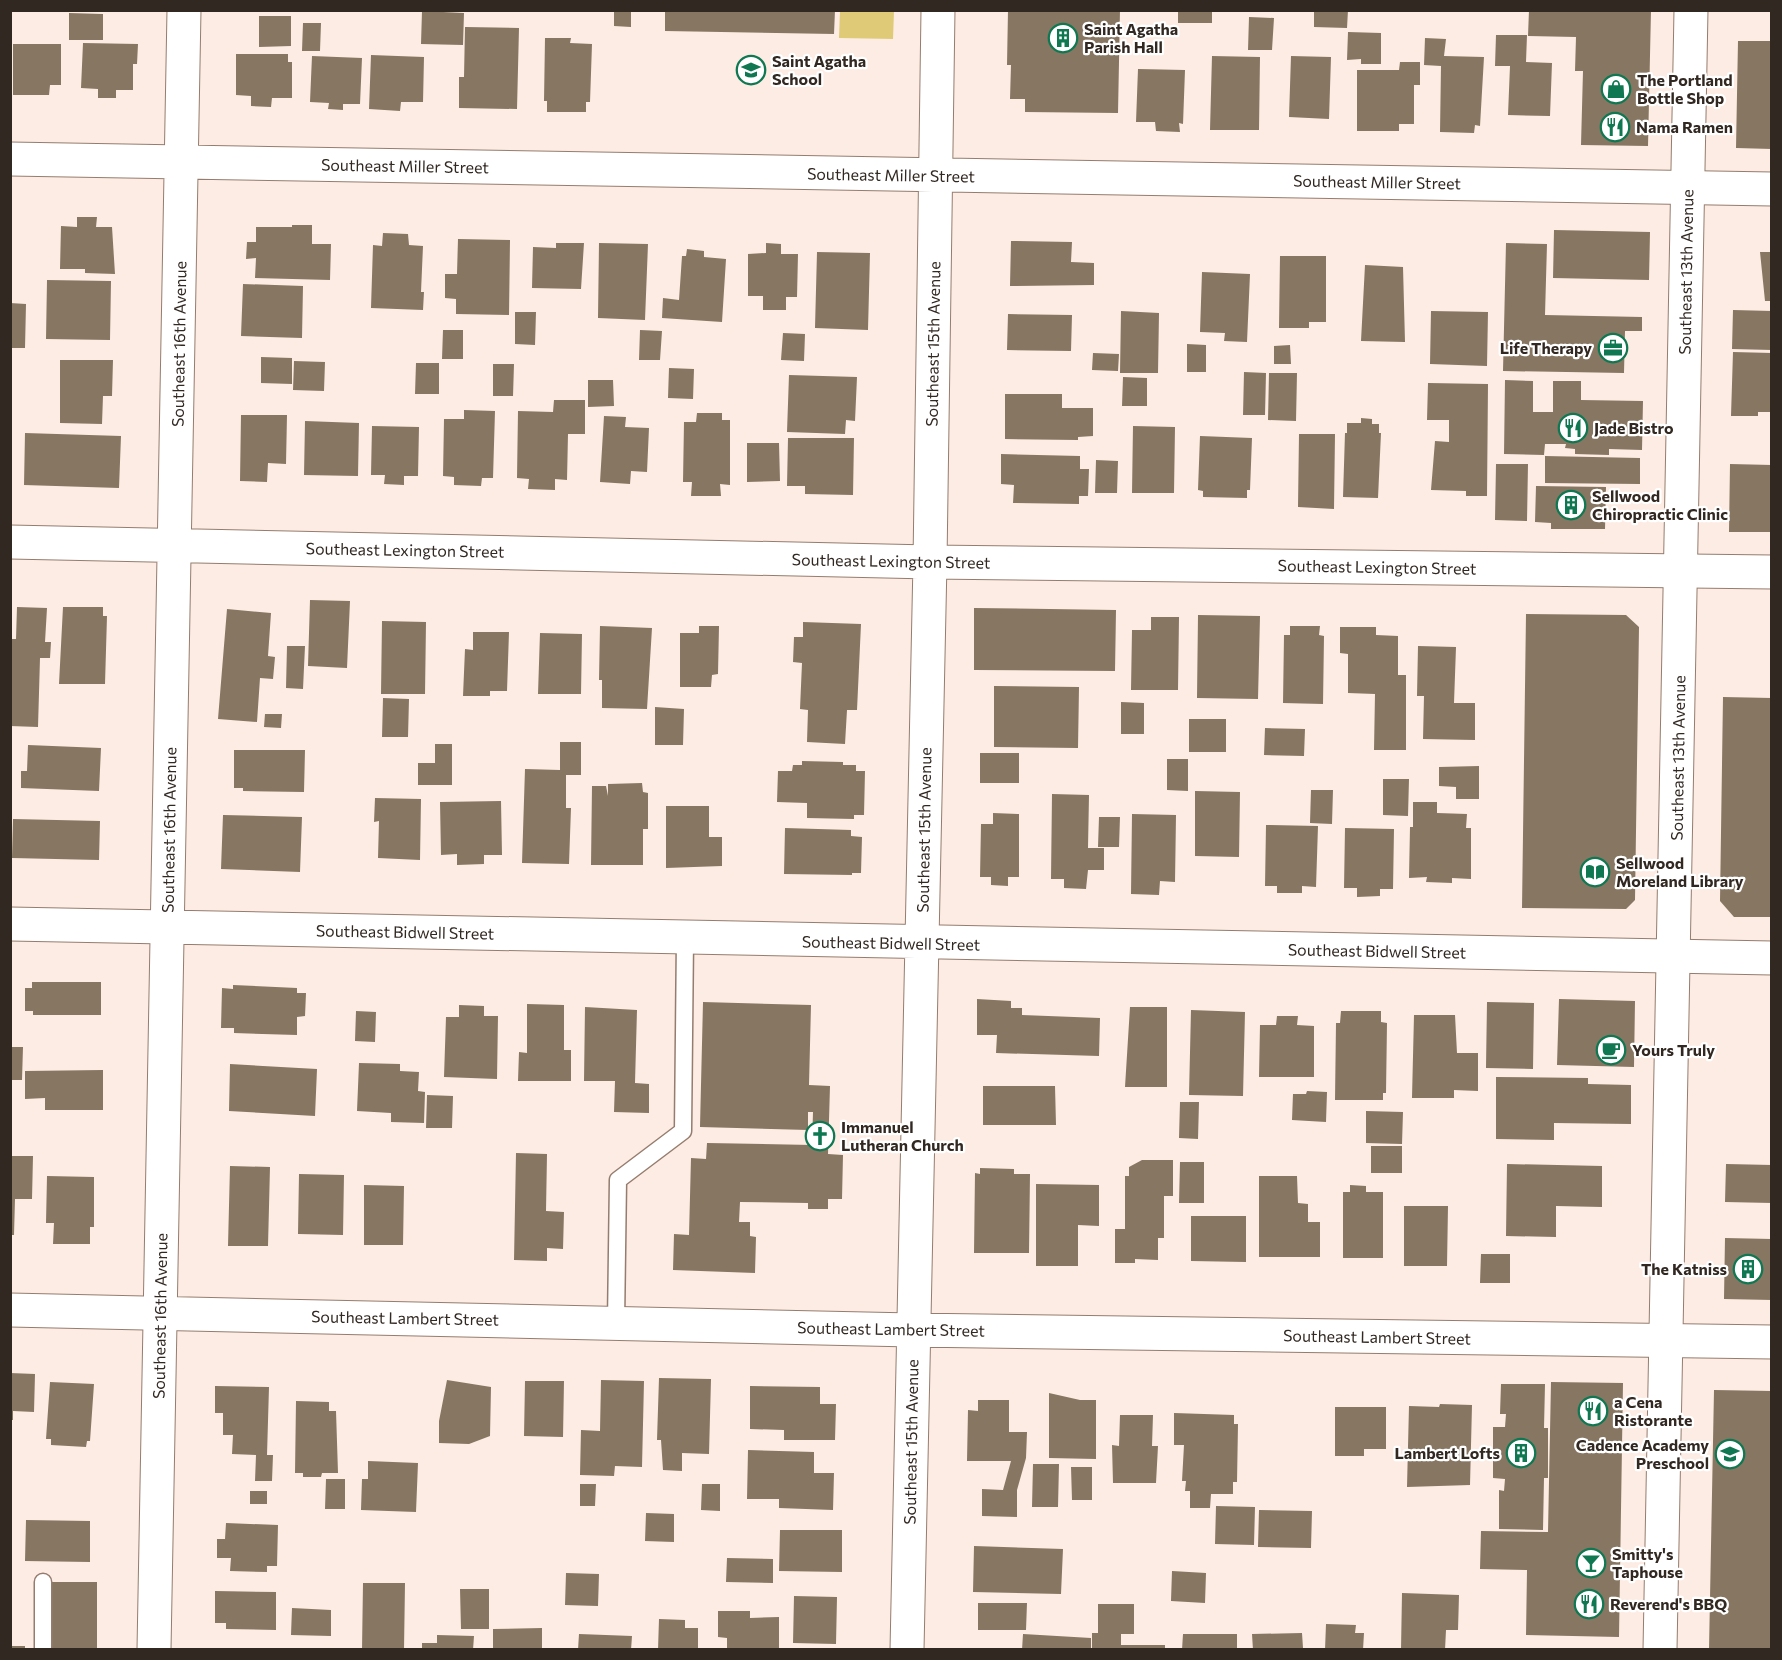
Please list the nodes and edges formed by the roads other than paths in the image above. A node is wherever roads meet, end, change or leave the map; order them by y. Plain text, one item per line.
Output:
1 (184, 10) edge
2 (938, 10) edge
3 (1691, 10) edge
4 (10, 159) edge
5 (182, 162) junction
6 (935, 176) junction
7 (1687, 187) junction
8 (1772, 189) edge
9 (10, 542) edge
10 (175, 544) junction
11 (930, 562) junction
12 (1680, 570) junction
13 (1772, 572) edge
14 (10, 924) edge
15 (167, 926) junction
16 (685, 938) junction
17 (921, 943) junction
18 (1675, 956) junction
19 (1772, 958) edge
20 (10, 1310) edge
21 (160, 1312) junction
22 (616, 1323) junction
23 (912, 1330) junction
24 (1666, 1341) junction
25 (1772, 1342) edge
26 (43, 1582) dead end
27 (43, 1650) edge
28 (154, 1650) edge
29 (908, 1650) edge
30 (1660, 1650) edge

1 - 5 street, Southeast 16th Avenue
2 - 6 street, Southeast 15th Avenue
3 - 7 street, Southeast 13th Avenue
4 - 5 street, Southeast Miller Street
5 - 6 street, Southeast Miller Street
5 - 10 street, Southeast 16th Avenue
6 - 7 street, Southeast Miller Street
6 - 11 street, Southeast 15th Avenue
7 - 8 street, Southeast Miller Street
7 - 12 street, Southeast 13th Avenue
9 - 10 street, Southeast Lexington Street
10 - 11 street, Southeast Lexington Street
10 - 15 street, Southeast 16th Avenue
11 - 12 street, Southeast Lexington Street
11 - 17 street, Southeast 15th Avenue
12 - 13 street, Southeast Lexington Street
12 - 18 street, Southeast 13th Avenue
14 - 15 street, Southeast Bidwell Street
15 - 16 street, Southeast Bidwell Street
15 - 21 street, Southeast 16th Avenue
16 - 17 street, Southeast Bidwell Street
16 - 22 lane
17 - 18 street, Southeast Bidwell Street
17 - 23 street, Southeast 15th Avenue
18 - 19 street, Southeast Bidwell Street
18 - 24 street, Southeast 13th Avenue
20 - 21 street, Southeast Lambert Street
21 - 22 street, Southeast Lambert Street
21 - 28 street, Southeast 16th Avenue
22 - 23 street, Southeast Lambert Street
23 - 24 street, Southeast Lambert Street
23 - 29 street, Southeast 15th Avenue
24 - 25 street, Southeast Lambert Street
24 - 30 street, Southeast 13th Avenue
26 - 27 lane

